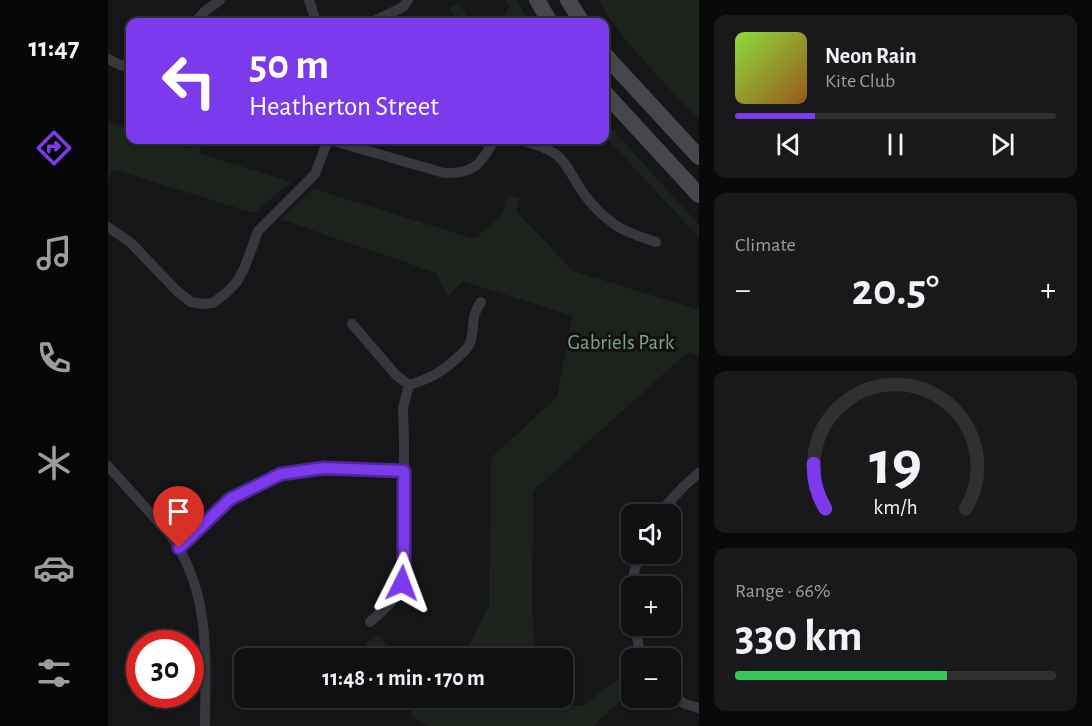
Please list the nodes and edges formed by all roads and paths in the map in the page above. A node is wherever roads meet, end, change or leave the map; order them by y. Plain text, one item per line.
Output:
1 (220, 0) edge
2 (309, 0) edge
3 (408, 0) edge
4 (537, 0) edge
5 (567, 0) edge
6 (199, 18) edge
7 (315, 18) edge
8 (380, 18) edge
9 (548, 18) edge
10 (579, 18) edge
11 (108, 59) edge
12 (609, 59) edge
13 (126, 66) edge
14 (609, 97) edge
15 (327, 144) edge
16 (343, 144) edge
17 (492, 144) edge
18 (532, 144) edge
19 (699, 157) edge
20 (699, 195) edge
21 (108, 227) edge
22 (656, 242) dead end
23 (481, 302) dead end
24 (351, 324) dead end
25 (409, 386) junction
26 (108, 466) edge
27 (404, 471) junction
28 (699, 473) edge
29 (667, 504) edge
30 (179, 548) junction
31 (370, 622) dead end
32 (681, 702) edge
33 (699, 708) edge
34 (205, 726) edge

1 - 6 street
2 - 7 street
3 - 8 street
4 - 9 main road
5 - 10 main road
11 - 13 street
12 - 19 main road
14 - 20 main road
15 - 21 street
16 - 17 street
18 - 22 street
23 - 25 street
24 - 25 street
25 - 27 street
26 - 30 street
27 - 30 street
27 - 31 street
28 - 29 street
30 - 34 street
32 - 33 street

